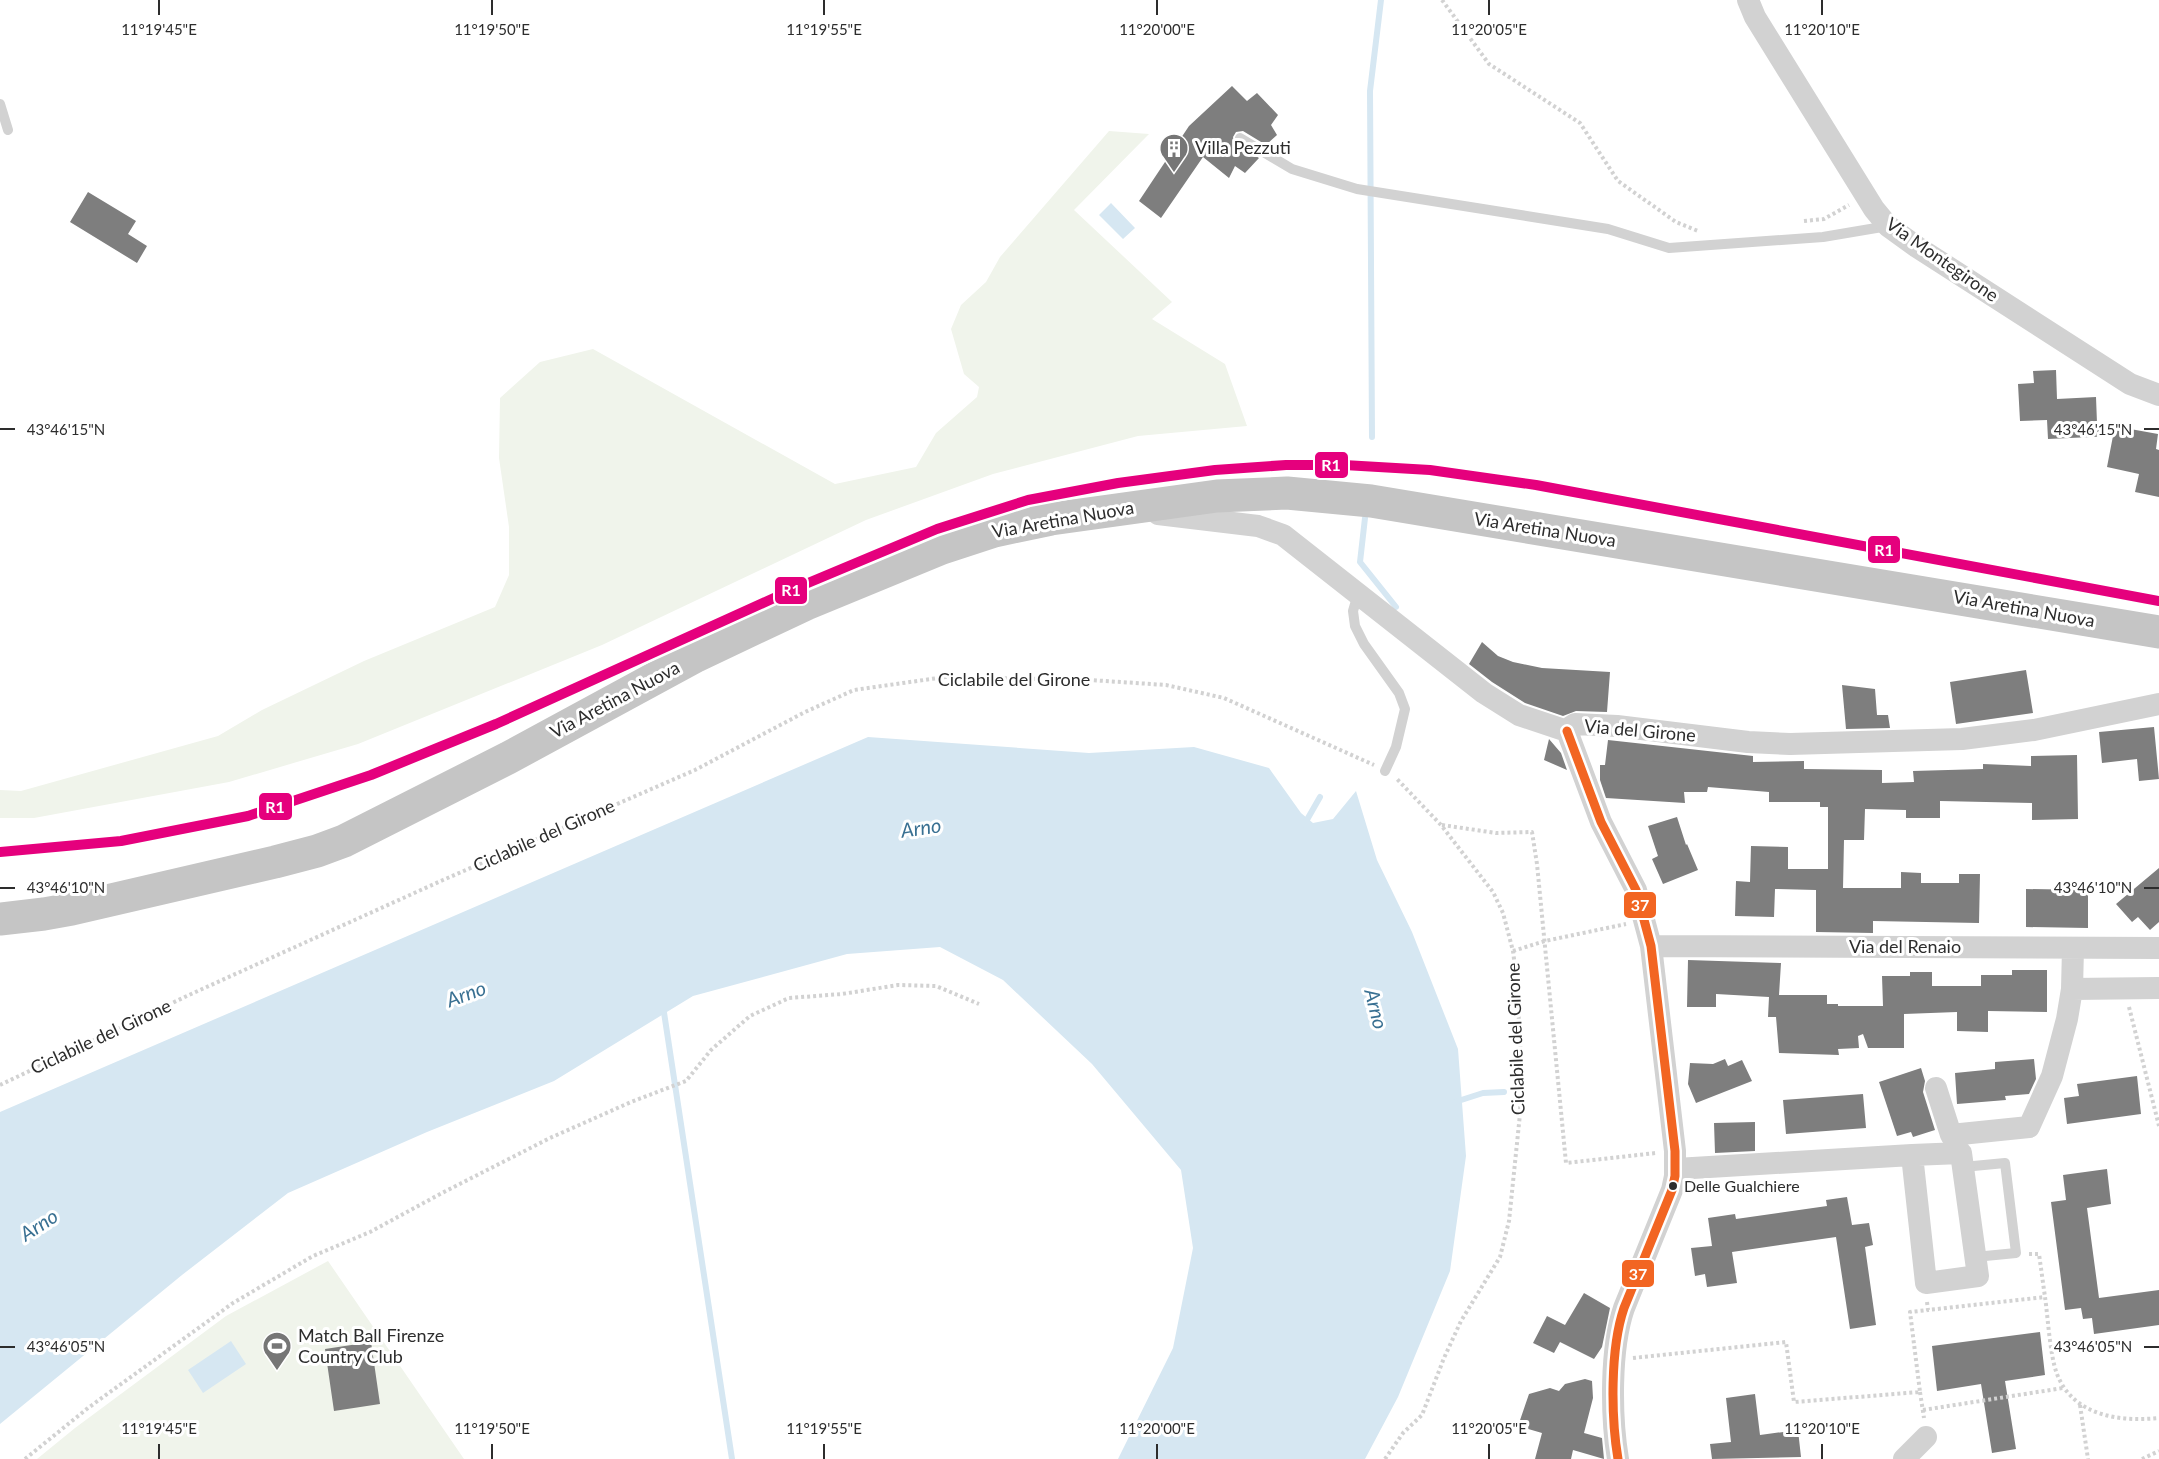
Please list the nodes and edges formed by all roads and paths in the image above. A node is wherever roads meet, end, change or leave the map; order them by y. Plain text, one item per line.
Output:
1 (1442, 0) edge
2 (1748, 0) edge
3 (0, 104) edge
4 (8, 130) dead end
5 (1240, 138) dead end
6 (1866, 195) junction
7 (1803, 221) dead end
8 (1888, 225) junction
9 (1701, 232) dead end
10 (2159, 395) edge
11 (1116, 509) junction
12 (1358, 594) junction
13 (2159, 632) edge
14 (2159, 704) edge
15 (1567, 731) junction
16 (1385, 771) junction
17 (1441, 825) junction
18 (0, 919) edge
19 (1637, 922) dead end
20 (1545, 940) junction
21 (1651, 946) junction
22 (2073, 948) junction
23 (2159, 948) edge
24 (1513, 951) junction
25 (2159, 988) edge
26 (2072, 989) junction
27 (2124, 989) junction
28 (979, 1004) dead end
29 (0, 1084) edge
30 (1936, 1088) dead end
31 (2159, 1126) edge
32 (1912, 1155) junction
33 (1670, 1160) junction
34 (1963, 1167) junction
35 (2016, 1253) junction
36 (1975, 1257) junction
37 (1926, 1283) junction
38 (2045, 1297) junction
39 (1928, 1310) junction
40 (1615, 1360) junction
41 (2063, 1388) junction
42 (2080, 1404) junction
43 (1923, 1410) dead end
44 (2159, 1418) edge
45 (1926, 1437) dead end
46 (2159, 1451) edge
47 (25, 1459) edge
48 (1384, 1459) edge
49 (1618, 1459) edge
50 (1904, 1459) edge
51 (2088, 1459) edge
52 (2142, 1459) edge

1 - 9 path
2 - 6 street, Via Montegirone
3 - 4 lane
5 - 8 lane
6 - 7 path
6 - 8 street, Via Montegirone
8 - 10 street, Via Montegirone
11 - 12 street, Via del Girone
11 - 13 main road, Via Aretina Nuova
11 - 18 main road, Via Aretina Nuova
12 - 15 street, Via del Girone
12 - 16 lane
14 - 15 street, Via del Girone
15 - 21 street
16 - 17 path, Ciclabile del Girone
16 - 29 path, Ciclabile del Girone
17 - 20 path
17 - 24 path, Ciclabile del Girone
19 - 20 path
20 - 24 path
20 - 33 path
21 - 22 street, Via del Renaio
21 - 33 street
22 - 23 street, Via del Renaio
22 - 26 street
24 - 48 path, Ciclabile del Girone
25 - 27 street
26 - 27 street
26 - 30 street
27 - 31 path
28 - 47 path
32 - 33 street
32 - 34 street
32 - 37 street
33 - 40 street
34 - 35 lane
34 - 36 street
35 - 36 lane
35 - 38 path
36 - 37 street
37 - 39 path
38 - 39 path
38 - 41 path
39 - 40 path
40 - 49 street
41 - 42 path
41 - 43 path
42 - 44 path
42 - 51 path
45 - 50 street
46 - 52 path

